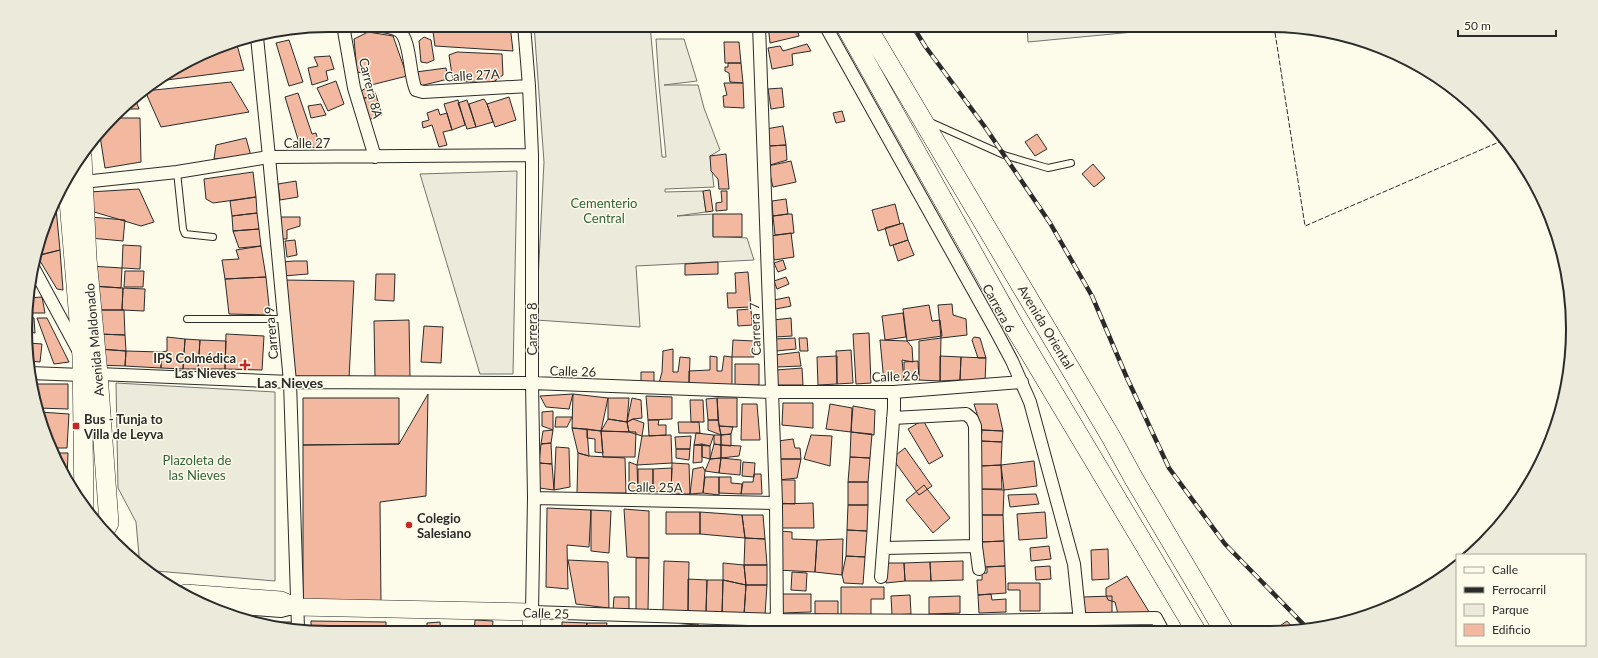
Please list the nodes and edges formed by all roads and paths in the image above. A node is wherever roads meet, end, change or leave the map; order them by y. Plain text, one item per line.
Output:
1 (344, 32) edge
2 (401, 32) edge
3 (525, 32) edge
4 (759, 32) edge
5 (829, 32) edge
6 (849, 32) edge
7 (870, 32) edge
8 (257, 41) edge
9 (529, 86) junction
10 (921, 118) junction
11 (532, 155) junction
12 (270, 157) junction
13 (376, 157) junction
14 (1071, 163) dead end
15 (178, 172) junction
16 (76, 178) edge
17 (213, 237) dead end
18 (37, 274) edge
19 (187, 319) dead end
20 (284, 319) junction
21 (82, 356) junction
22 (36, 373) edge
23 (90, 374) junction
24 (290, 382) junction
25 (1022, 382) junction
26 (532, 383) junction
27 (772, 392) junction
28 (894, 392) junction
29 (893, 418) junction
30 (84, 498) edge
31 (534, 498) junction
32 (776, 503) junction
33 (106, 525) edge
34 (976, 546) junction
35 (884, 548) junction
36 (979, 569) dead end
37 (881, 577) dead end
38 (195, 594) edge
39 (226, 607) edge
40 (297, 607) junction
41 (532, 612) junction
42 (1080, 618) junction
43 (298, 624) edge
44 (531, 626) edge
45 (777, 626) edge
46 (1081, 626) edge
47 (1160, 626) edge
48 (1193, 626) edge
49 (1221, 626) edge

1 - 13 street, Carrera 8A
2 - 9 street, Calle 27A
3 - 9 street, Carrera 8
4 - 27 street, Carrera 7
5 - 25 street, Carrera 6
6 - 48 main road, Avenida Oriental
7 - 10 main road, Avenida Oriental
8 - 12 street, Carrera 9
9 - 11 street, Carrera 8
10 - 14 lane
10 - 49 main road, Avenida Oriental
11 - 13 street, Calle 27
11 - 26 street, Carrera 8
12 - 13 street, Calle 27
12 - 15 street, Calle 27
12 - 20 street, Carrera 9
15 - 16 street, Calle 27
15 - 17 lane
16 - 21 main road, Avenida Maldonado
16 - 23 main road, Avenida Maldonado
18 - 21 street
19 - 20 lane
20 - 24 street, Carrera 9
21 - 23 main road, Avenida Maldonado
22 - 23 street, Calle 26
23 - 24 street, Calle 26
23 - 30 main road, Avenida Maldonado
23 - 33 main road, Avenida Maldonado
24 - 26 street, Calle 26
24 - 40 street, Carrera 9
25 - 28 street, Calle 26
25 - 42 street, Carrera 6
26 - 27 street, Calle 26
26 - 31 street, Carrera 8
27 - 28 street, Calle 26
27 - 32 street, Carrera 7
28 - 29 street
29 - 34 street
29 - 35 street
31 - 32 street, Calle 25A
31 - 41 street, Carrera 8
32 - 45 street, Carrera 7
34 - 35 street
34 - 36 street
35 - 37 street
38 - 40 main road, Calle 25
39 - 40 street, Calle 25
40 - 41 main road, Calle 25
40 - 43 street, Carrera 9
41 - 44 main road, Carrera 8
41 - 45 street, Calle 25
42 - 45 street, Calle 25
42 - 46 street, Carrera 6
42 - 47 street, Calle 25

